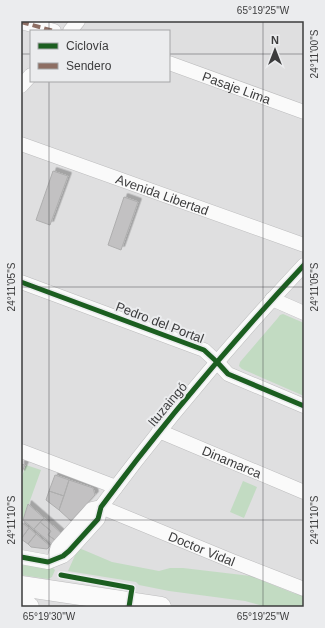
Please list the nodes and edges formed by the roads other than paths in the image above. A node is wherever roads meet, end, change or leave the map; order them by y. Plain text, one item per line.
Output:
1 (21, 22) edge
2 (50, 30) edge
3 (170, 63) edge
4 (30, 76) edge
5 (21, 86) edge
6 (304, 112) edge
7 (21, 144) edge
8 (304, 245) edge
9 (304, 265) edge
10 (21, 282) edge
11 (272, 299) junction
12 (304, 312) edge
13 (218, 362) junction
14 (304, 406) edge
15 (159, 431) junction
16 (21, 451) edge
17 (116, 487) junction
18 (304, 492) edge
19 (101, 507) junction
20 (21, 557) edge
21 (21, 586) edge
22 (304, 589) edge
23 (21, 606) edge
24 (30, 607) edge
25 (161, 607) edge

1 - 2 street
3 - 6 street, Pasaje Lima
4 - 5 street
7 - 8 street, Avenida Libertad
9 - 11 street, Ituzaingó
10 - 13 street, Pedro del Portal
11 - 12 street
11 - 13 street, Ituzaingó
13 - 14 street, Pedro del Portal
13 - 15 street, Ituzaingó
15 - 17 street, Ituzaingó
15 - 18 street, Dinamarca
16 - 17 street
17 - 19 street, Ituzaingó
19 - 20 street, Ituzaingó
19 - 22 street, Doctor Vidal
21 - 25 highway
23 - 24 highway

